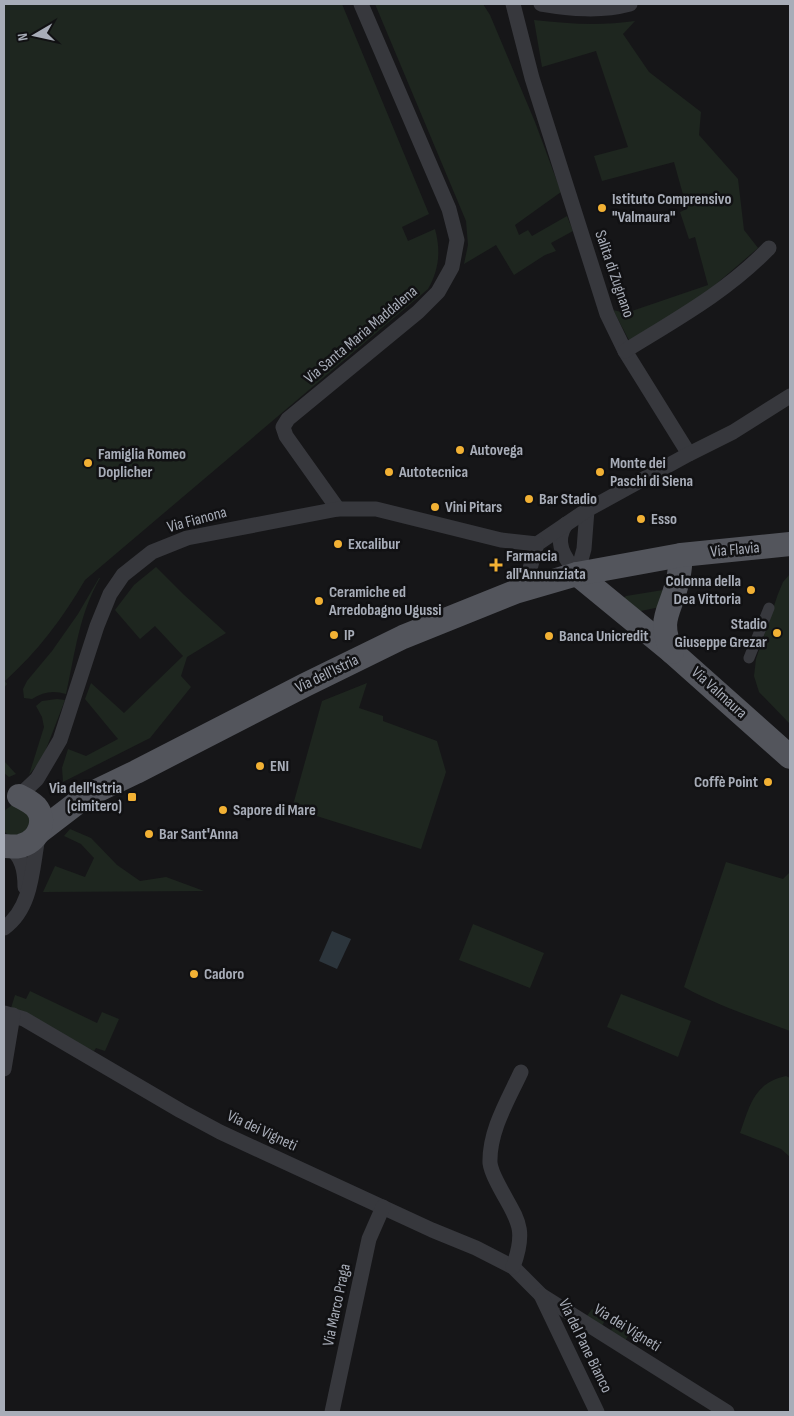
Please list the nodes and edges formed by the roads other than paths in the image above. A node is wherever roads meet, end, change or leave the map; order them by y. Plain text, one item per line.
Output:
1 (361, 4) edge
2 (513, 4) edge
3 (541, 4) edge
4 (630, 4) edge
5 (769, 248) dead end
6 (625, 351) junction
7 (790, 396) edge
8 (689, 454) junction
9 (338, 509) junction
10 (588, 510) junction
11 (566, 524) junction
12 (537, 544) junction
13 (790, 544) edge
14 (681, 555) junction
15 (577, 574) junction
16 (515, 592) junction
17 (769, 608) dead end
18 (672, 652) junction
19 (749, 658) dead end
20 (790, 757) edge
21 (86, 796) junction
22 (11, 798) edge
23 (39, 832) junction
24 (5, 845) edge
25 (26, 896) junction
26 (4, 928) edge
27 (8, 1014) edge
28 (4, 1069) edge
29 (521, 1072) dead end
30 (383, 1208) junction
31 (513, 1267) junction
32 (541, 1296) junction
33 (332, 1412) edge
34 (597, 1412) edge
35 (727, 1412) edge

1 - 9 street, Via Santa Maria Maddalena
2 - 6 street, Salita di Zugnano
3 - 4 street
5 - 6 street
6 - 8 street, Salita di Zugnano
7 - 8 street
8 - 10 street
9 - 12 street, Via Fianona
9 - 22 street, Via Fianona
10 - 11 street
10 - 15 street
11 - 12 street
11 - 15 street
12 - 16 street
13 - 14 main road, Via Flavia
14 - 15 main road, Via Flavia
14 - 18 main road
15 - 16 main road, Via dell'Istria
15 - 18 main road, Via Valmaura
16 - 21 main road, Via dell'Istria
17 - 19 street
18 - 20 main road, Via Valmaura
21 - 22 main road, Via dell'Istria
21 - 23 main road, Via dell'Istria
22 - 23 main road
23 - 24 main road, Via dell'Istria
23 - 25 street
24 - 25 street
25 - 26 street
27 - 28 street
27 - 30 street, Via dei Vigneti
29 - 31 street
30 - 31 street, Via dei Vigneti
30 - 33 street, Via Marco Praga
31 - 32 street, Via dei Vigneti
32 - 34 street, Via del Pane Bianco
32 - 35 street, Via dei Vigneti

